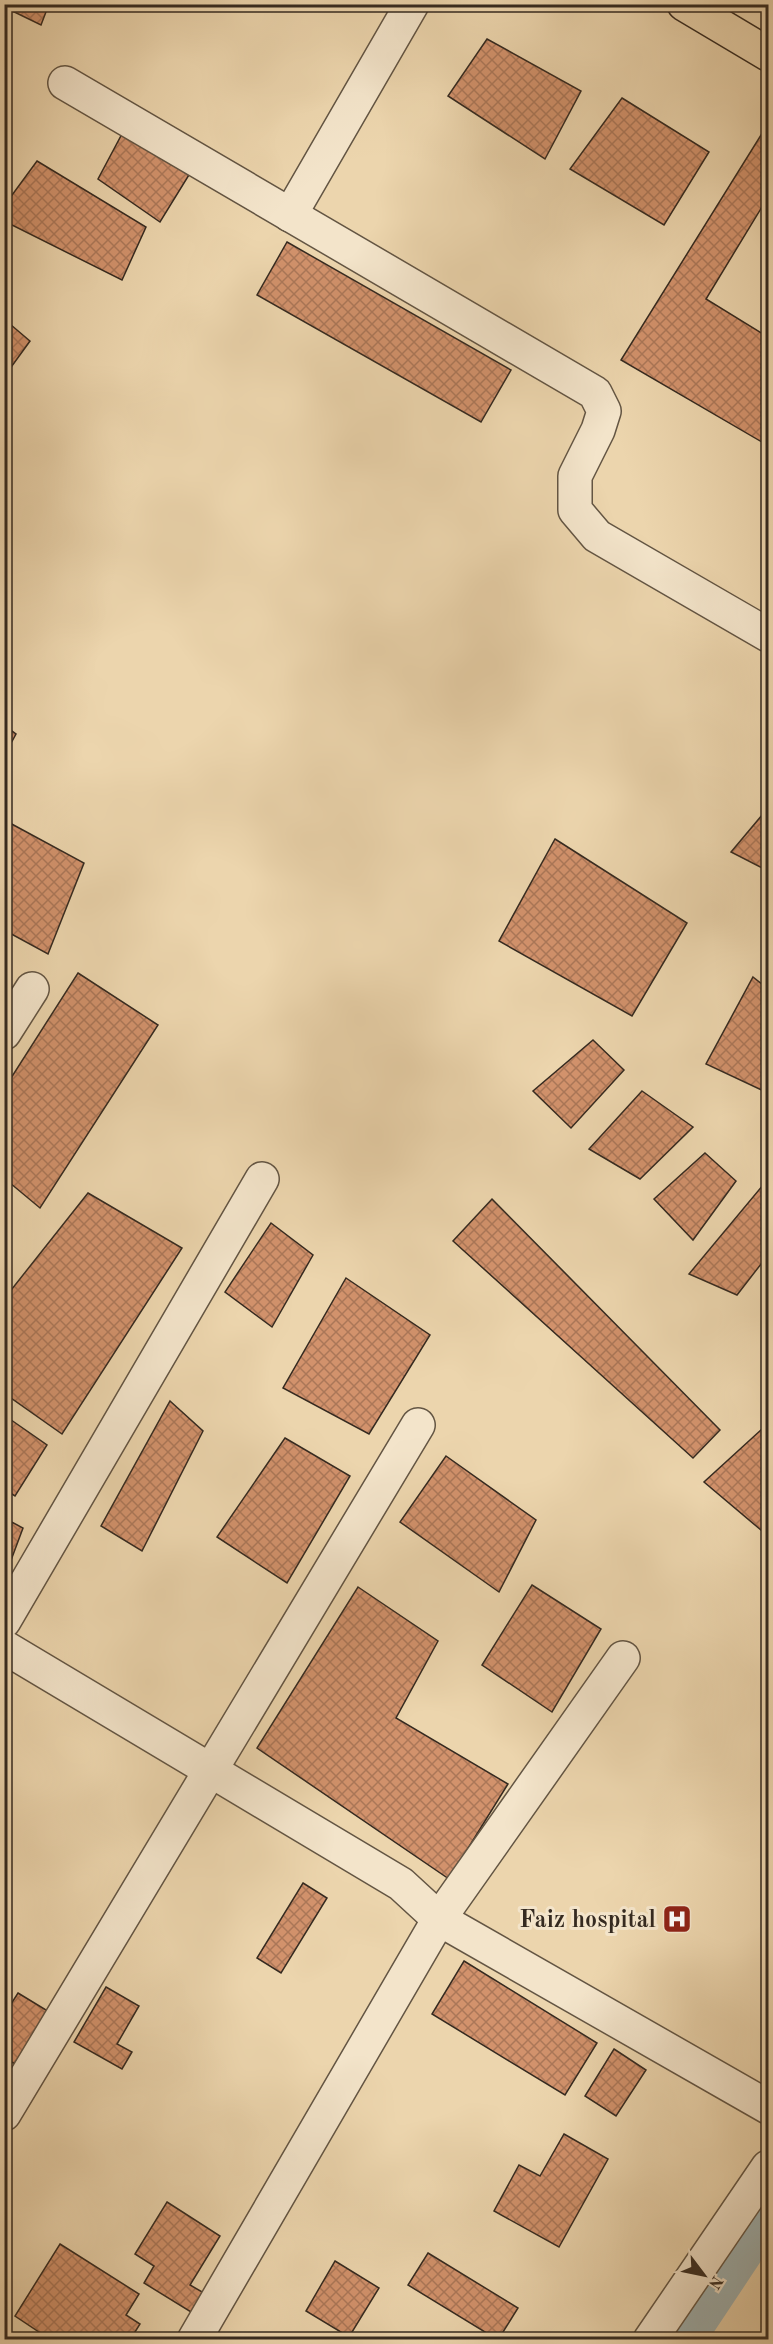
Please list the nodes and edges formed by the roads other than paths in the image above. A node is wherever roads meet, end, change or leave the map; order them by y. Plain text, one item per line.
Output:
1 (412, 4) edge
2 (684, 4) edge
3 (768, 54) edge
4 (65, 83) dead end
5 (290, 215) junction
6 (768, 635) edge
7 (32, 989) dead end
8 (4, 1033) edge
9 (262, 1179) dead end
10 (418, 1425) dead end
11 (4, 1621) edge
12 (4, 1647) edge
13 (623, 1658) dead end
14 (211, 1770) junction
15 (439, 1919) junction
16 (768, 2107) edge
17 (4, 2114) edge
18 (768, 2167) edge
19 (194, 2340) edge
20 (650, 2340) edge

1 - 5 street
2 - 3 main road
4 - 5 street
5 - 6 street
7 - 8 street
9 - 11 street
10 - 14 street
12 - 14 street
13 - 15 street
14 - 15 street
14 - 17 street
15 - 16 street
15 - 19 street
18 - 20 street

